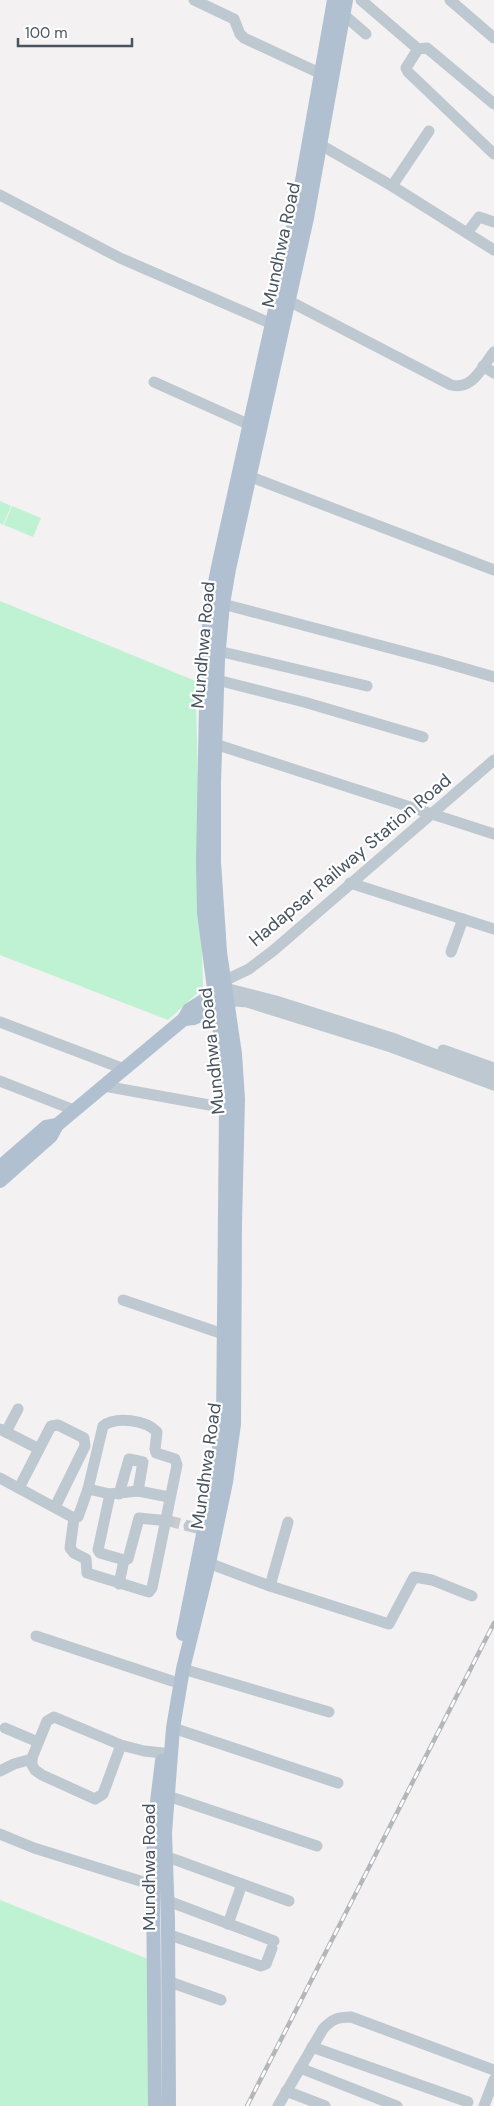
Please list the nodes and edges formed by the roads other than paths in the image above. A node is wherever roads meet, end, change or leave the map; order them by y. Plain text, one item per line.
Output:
1 (194, 0) edge
2 (334, 0) edge
3 (346, 0) edge
4 (361, 0) edge
5 (450, 0) edge
6 (343, 14) junction
7 (366, 34) dead end
8 (333, 35) junction
9 (494, 38) edge
10 (418, 49) junction
11 (326, 76) junction
12 (494, 104) edge
13 (429, 131) dead end
14 (321, 145) junction
15 (494, 154) edge
16 (392, 186) junction
17 (0, 195) edge
18 (494, 222) edge
19 (467, 233) junction
20 (494, 250) edge
21 (289, 301) junction
22 (278, 326) junction
23 (494, 352) edge
24 (483, 366) junction
25 (494, 373) edge
26 (154, 382) dead end
27 (250, 425) junction
28 (251, 477) junction
29 (494, 570) edge
30 (223, 604) junction
31 (214, 656) junction
32 (494, 677) edge
33 (217, 680) junction
34 (367, 686) dead end
35 (423, 737) dead end
36 (216, 744) junction
37 (494, 760) edge
38 (431, 813) junction
39 (494, 834) edge
40 (350, 883) junction
41 (462, 919) junction
42 (494, 929) edge
43 (451, 952) dead end
44 (221, 995) junction
45 (336, 1021) junction
46 (0, 1022) edge
47 (355, 1036) junction
48 (391, 1043) junction
49 (494, 1068) edge
50 (124, 1069) junction
51 (494, 1077) edge
52 (0, 1081) edge
53 (494, 1085) edge
54 (104, 1086) junction
55 (494, 1092) edge
56 (226, 1108) junction
57 (74, 1110) junction
58 (58, 1125) junction
59 (0, 1167) edge
60 (231, 1180) junction
61 (0, 1181) edge
62 (123, 1300) dead end
63 (223, 1334) junction
64 (18, 1409) dead end
65 (228, 1424) junction
66 (3, 1430) edge
67 (39, 1449) junction
68 (0, 1478) edge
69 (20, 1488) junction
70 (88, 1489) junction
71 (138, 1491) junction
72 (114, 1494) junction
73 (169, 1497) junction
74 (55, 1507) junction
75 (74, 1518) junction
76 (167, 1520) junction
77 (288, 1522) dead end
78 (190, 1526) tunnel mouth
79 (204, 1530) junction
80 (124, 1560) junction
81 (204, 1561) junction
82 (119, 1584) junction
83 (270, 1586) junction
84 (472, 1596) dead end
85 (36, 1636) dead end
86 (183, 1669) junction
87 (172, 1681) junction
88 (329, 1712) dead end
89 (5, 1728) dead end
90 (174, 1728) junction
91 (38, 1742) junction
92 (121, 1745) junction
93 (163, 1753) junction
94 (32, 1759) junction
95 (0, 1771) edge
96 (338, 1783) dead end
97 (168, 1796) junction
98 (0, 1834) edge
99 (317, 1846) dead end
100 (165, 1856) junction
101 (242, 1884) junction
102 (153, 1885) junction
103 (167, 1896) junction
104 (153, 1902) junction
105 (289, 1902) dead end
106 (228, 1924) junction
107 (163, 1937) junction
108 (168, 1982) junction
109 (221, 2000) dead end
110 (312, 2047) junction
111 (300, 2068) junction
112 (494, 2070) edge
113 (494, 2080) edge
114 (286, 2091) junction
115 (468, 2102) dead end
116 (155, 2106) edge
117 (159, 2106) edge
118 (163, 2106) edge
119 (169, 2106) edge
120 (278, 2106) edge
121 (325, 2106) edge
122 (397, 2106) edge
123 (484, 2106) edge

1 - 11 street
2 - 8 main road, Mundhwa Road
3 - 6 main road, Mundhwa Road
4 - 10 street
5 - 9 street
6 - 7 street
6 - 8 main road, Mundhwa Road
8 - 11 main road, Mundhwa Road
10 - 12 street
10 - 15 street
11 - 14 main road, Mundhwa Road
11 - 22 main road, Mundhwa Road
13 - 16 street
14 - 16 street
14 - 21 main road, Mundhwa Road
16 - 19 street
17 - 22 street
18 - 19 street
19 - 20 street
21 - 22 main road, Mundhwa Road
21 - 24 street
22 - 27 main road, Mundhwa Road
22 - 28 main road, Mundhwa Road
23 - 24 street
24 - 25 street
26 - 27 street
27 - 31 main road, Mundhwa Road
28 - 29 street
28 - 30 main road, Mundhwa Road
30 - 31 main road, Mundhwa Road
30 - 32 street
31 - 33 main road, Mundhwa Road
31 - 34 street
31 - 44 main road, Mundhwa Road
33 - 35 street
33 - 36 main road, Mundhwa Road
36 - 38 street
36 - 44 main road, Mundhwa Road
37 - 38 street, Hadapsar Railway Station Road
38 - 39 street
38 - 40 street, Hadapsar Railway Station Road
40 - 41 street
40 - 44 street, Hadapsar Railway Station Road
41 - 42 street
41 - 43 street
44 - 45 street
44 - 47 street
44 - 50 main road
44 - 56 main road, Mundhwa Road
44 - 60 main road, Mundhwa Road
45 - 48 street
45 - 49 street
46 - 50 street
47 - 48 street
47 - 55 street
48 - 51 street
48 - 53 street
50 - 54 main road
52 - 57 street
54 - 56 street
54 - 57 main road
56 - 60 main road, Mundhwa Road
57 - 58 main road
58 - 59 main road
58 - 61 main road
60 - 63 main road, Mundhwa Road
60 - 65 main road, Mundhwa Road
62 - 63 street
63 - 65 main road, Mundhwa Road
64 - 66 street
65 - 79 main road, Mundhwa Road
65 - 81 main road, Mundhwa Road
66 - 67 street
67 - 69 street
67 - 74 street
68 - 69 street
69 - 74 street
70 - 72 street
70 - 73 street
70 - 75 street
71 - 72 street
71 - 72 street
71 - 73 street
72 - 80 street
73 - 76 street
74 - 75 street
75 - 82 street
76 - 80 street
76 - 82 street
77 - 83 street
78 - 79 street
79 - 81 main road, Mundhwa Road
80 - 82 street
81 - 83 street
81 - 86 main road, Mundhwa Road
81 - 87 main road, Mundhwa Road
83 - 84 street
85 - 87 street
86 - 88 street
86 - 90 main road, Mundhwa Road
87 - 93 main road, Mundhwa Road
89 - 91 street
90 - 96 street
90 - 97 main road, Mundhwa Road
91 - 92 street
91 - 94 street
92 - 93 street
92 - 94 street
93 - 102 main road, Mundhwa Road
94 - 95 street
97 - 99 street
97 - 100 main road, Mundhwa Road
98 - 102 street
100 - 101 street
100 - 103 main road, Mundhwa Road
101 - 105 street
101 - 106 street
102 - 104 main road, Mundhwa Road
103 - 106 street
103 - 107 main road, Mundhwa Road
104 - 107 main road
104 - 116 main road, Mundhwa Road
106 - 107 street
107 - 108 main road, Mundhwa Road
107 - 117 main road
107 - 118 main road
108 - 109 street
108 - 119 main road, Mundhwa Road
110 - 111 street
110 - 112 street
110 - 115 street
111 - 114 street
111 - 122 street
113 - 123 street
114 - 120 street
114 - 121 street

